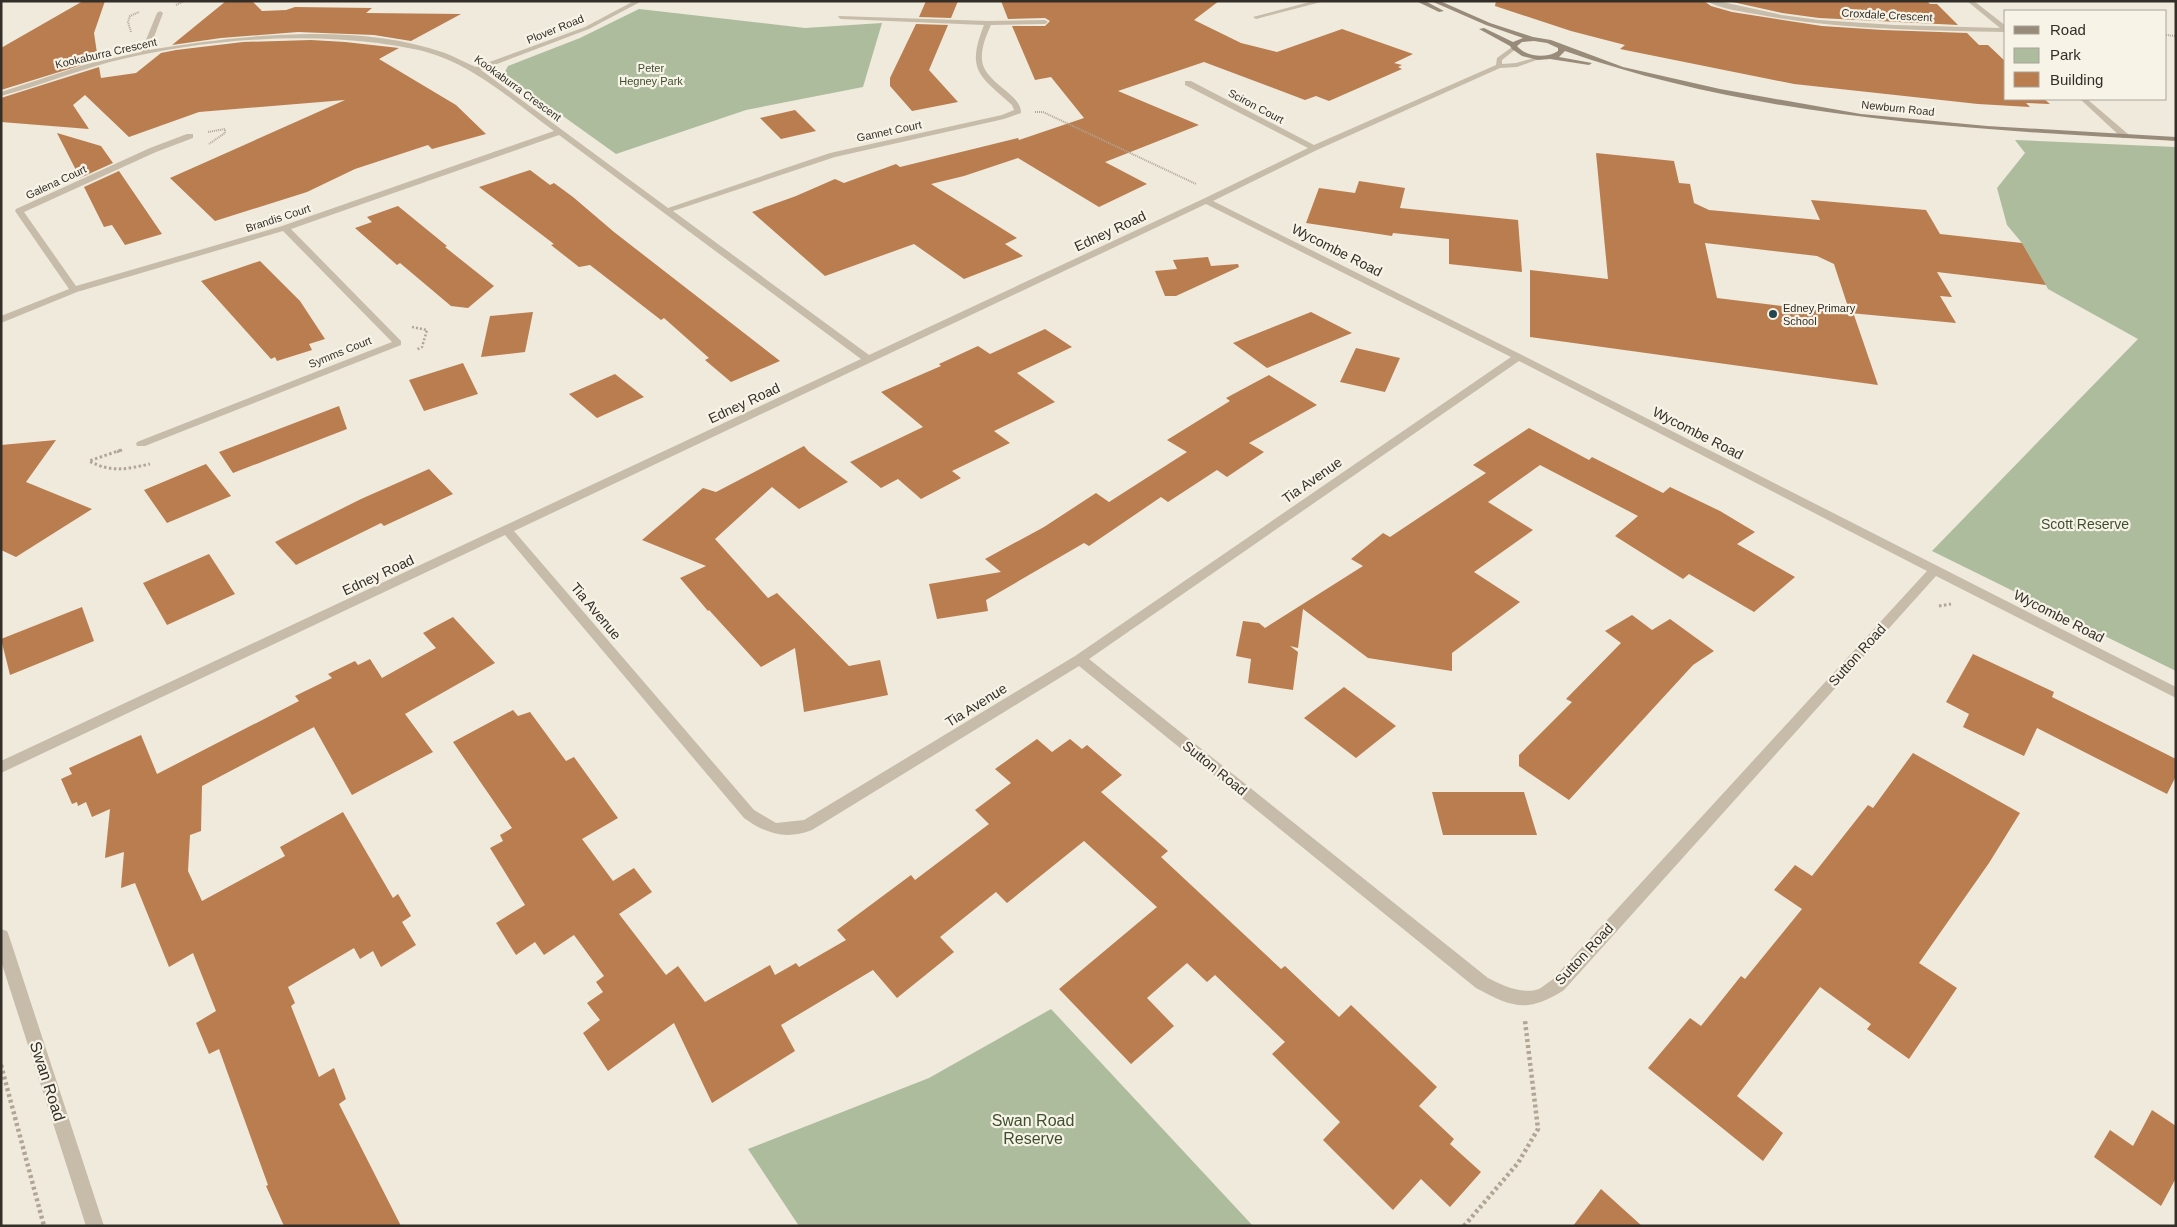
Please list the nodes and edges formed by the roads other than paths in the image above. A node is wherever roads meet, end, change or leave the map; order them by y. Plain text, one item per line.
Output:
1 (639, 1) edge
2 (1322, 1) edge
3 (1419, 1) edge
4 (1434, 1) edge
5 (1709, 1) edge
6 (1970, 1) edge
7 (160, 13) dead end
8 (841, 16) dead end
9 (1256, 17) dead end
10 (1046, 22) dead end
11 (988, 23) junction
12 (2004, 28) edge
13 (2004, 30) edge
14 (1534, 39) junction
15 (1513, 46) junction
16 (1561, 47) junction
17 (144, 53) junction
18 (1540, 57) junction
19 (1548, 57) junction
20 (1499, 66) junction
21 (1621, 68) junction
22 (476, 70) junction
23 (1188, 83) dead end
24 (1, 94) edge
25 (2084, 100) edge
26 (560, 132) junction
27 (190, 136) road end
28 (2125, 136) junction
29 (2176, 139) edge
30 (1314, 148) junction
31 (1206, 201) junction
32 (666, 211) junction
33 (285, 228) junction
34 (74, 290) junction
35 (1, 320) edge
36 (1518, 357) junction
37 (867, 359) junction
38 (141, 444) dead end
39 (507, 530) junction
40 (1934, 571) junction
41 (1080, 659) junction
42 (2176, 693) edge
43 (1, 766) edge
44 (1, 936) edge
45 (96, 1226) edge

1 - 22 street, Plover Road
2 - 9 street
3 - 15 street
4 - 14 street
5 - 13 street, Croxdale Crescent
6 - 12 street
7 - 17 street
8 - 11 street
10 - 11 street
11 - 32 street, Gannet Court
14 - 15 street
14 - 16 street, Newburn Road
15 - 18 street, Newburn Road
15 - 20 street, Edney Road
16 - 19 street
16 - 21 street, Newburn Road
17 - 22 street, Kookaburra Crescent
17 - 24 street, Kookaburra Crescent
18 - 19 street, Newburn Road
18 - 20 street, Edney Road
19 - 21 street, Newburn Road
20 - 30 street, Edney Road
21 - 28 street, Newburn Road
22 - 26 street, Kookaburra Crescent
23 - 30 street, Sciron Court
25 - 28 street
26 - 32 street, Kookaburra Crescent
26 - 33 street, Brandis Court
27 - 34 street, Galena Court
28 - 29 street, Newburn Road
30 - 31 street, Edney Road
31 - 36 street, Wycombe Road
31 - 37 street, Edney Road
32 - 37 street, Kookaburra Crescent
33 - 34 street, Brandis Court
33 - 38 street, Symms Court
34 - 35 street, Brandis Court
36 - 40 street, Wycombe Road
36 - 41 street, Tia Avenue
37 - 39 street, Edney Road
39 - 41 street, Tia Avenue
39 - 43 street, Edney Road
40 - 41 street, Sutton Road
40 - 42 street, Wycombe Road
44 - 45 street, Swan Road

